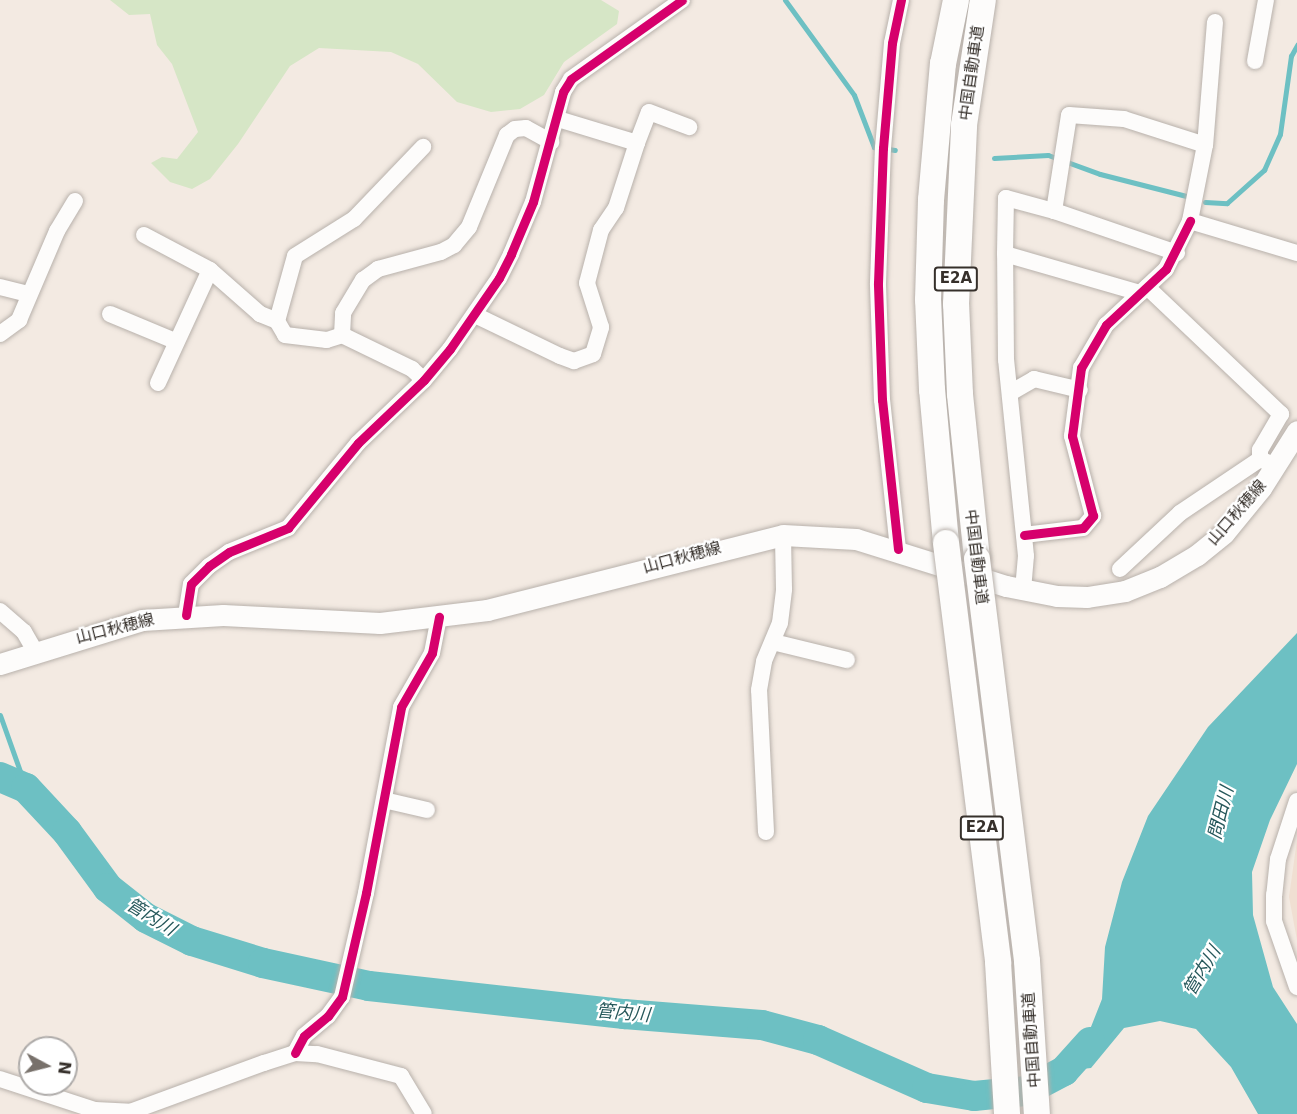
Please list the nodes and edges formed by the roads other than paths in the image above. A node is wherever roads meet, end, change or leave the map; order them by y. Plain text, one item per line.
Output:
1 (681, 0) edge
2 (901, 0) edge
3 (956, 0) edge
4 (983, 0) edge
5 (1266, 0) edge
6 (1215, 22) dead end
7 (1255, 61) dead end
8 (558, 119) junction
9 (689, 127) dead end
10 (552, 142) junction
11 (637, 143) junction
12 (1205, 145) junction
13 (423, 147) dead end
14 (75, 201) dead end
15 (1054, 211) junction
16 (1190, 221) junction
17 (144, 234) dead end
18 (1177, 253) junction
19 (1297, 253) edge
20 (1005, 254) junction
21 (210, 270) junction
22 (0, 287) edge
23 (1144, 290) junction
24 (29, 294) junction
25 (110, 314) dead end
26 (475, 315) junction
27 (277, 321) junction
28 (0, 334) edge
29 (342, 335) junction
30 (175, 341) junction
31 (424, 381) junction
32 (158, 383) dead end
33 (1080, 390) junction
34 (1010, 393) junction
35 (1297, 431) edge
36 (1268, 462) junction
37 (783, 535) junction
38 (1024, 535) junction
39 (898, 549) junction
40 (1120, 569) dead end
41 (1023, 590) junction
42 (0, 611) edge
43 (186, 615) junction
44 (439, 617) junction
45 (773, 642) junction
46 (35, 651) junction
47 (847, 660) dead end
48 (0, 664) edge
49 (384, 800) junction
50 (1297, 801) edge
51 (427, 810) dead end
52 (766, 832) dead end
53 (1297, 987) edge
54 (295, 1053) junction
55 (0, 1078) edge
56 (424, 1114) edge
57 (1007, 1114) edge
58 (1037, 1114) edge

1 - 8 street
2 - 39 street
3 - 57 highway, 中国自動車道 / E2A, bridge
4 - 58 highway, 中国自動車道 / E2A, bridge
5 - 7 street
6 - 12 street
8 - 10 street
8 - 11 street
9 - 11 street
10 - 26 street
10 - 29 street
11 - 26 street
12 - 15 street
12 - 16 street
13 - 27 street
14 - 24 street
15 - 18 street
15 - 20 street
16 - 18 street
16 - 19 street
17 - 21 street
18 - 23 street
20 - 23 street
20 - 34 street
21 - 27 street
21 - 30 street
22 - 24 street
23 - 33 street
23 - 36 street
24 - 28 street
25 - 30 street
26 - 31 street
27 - 29 street
29 - 31 street
30 - 32 street
31 - 43 street
33 - 34 street
33 - 38 street
34 - 38 street
35 - 36 main road, 山口秋穂線
36 - 40 street
36 - 41 main road, 山口秋穂線
37 - 39 main road, 山口秋穂線
37 - 44 main road, 山口秋穂線
37 - 45 street
38 - 41 street
39 - 41 main road, 山口秋穂線
42 - 46 street
43 - 44 main road, 山口秋穂線
43 - 46 main road, 山口秋穂線
44 - 49 street
45 - 47 street
45 - 52 street
46 - 48 main road, 山口秋穂線
49 - 51 street
49 - 54 street
50 - 53 street
54 - 55 street
54 - 56 street

